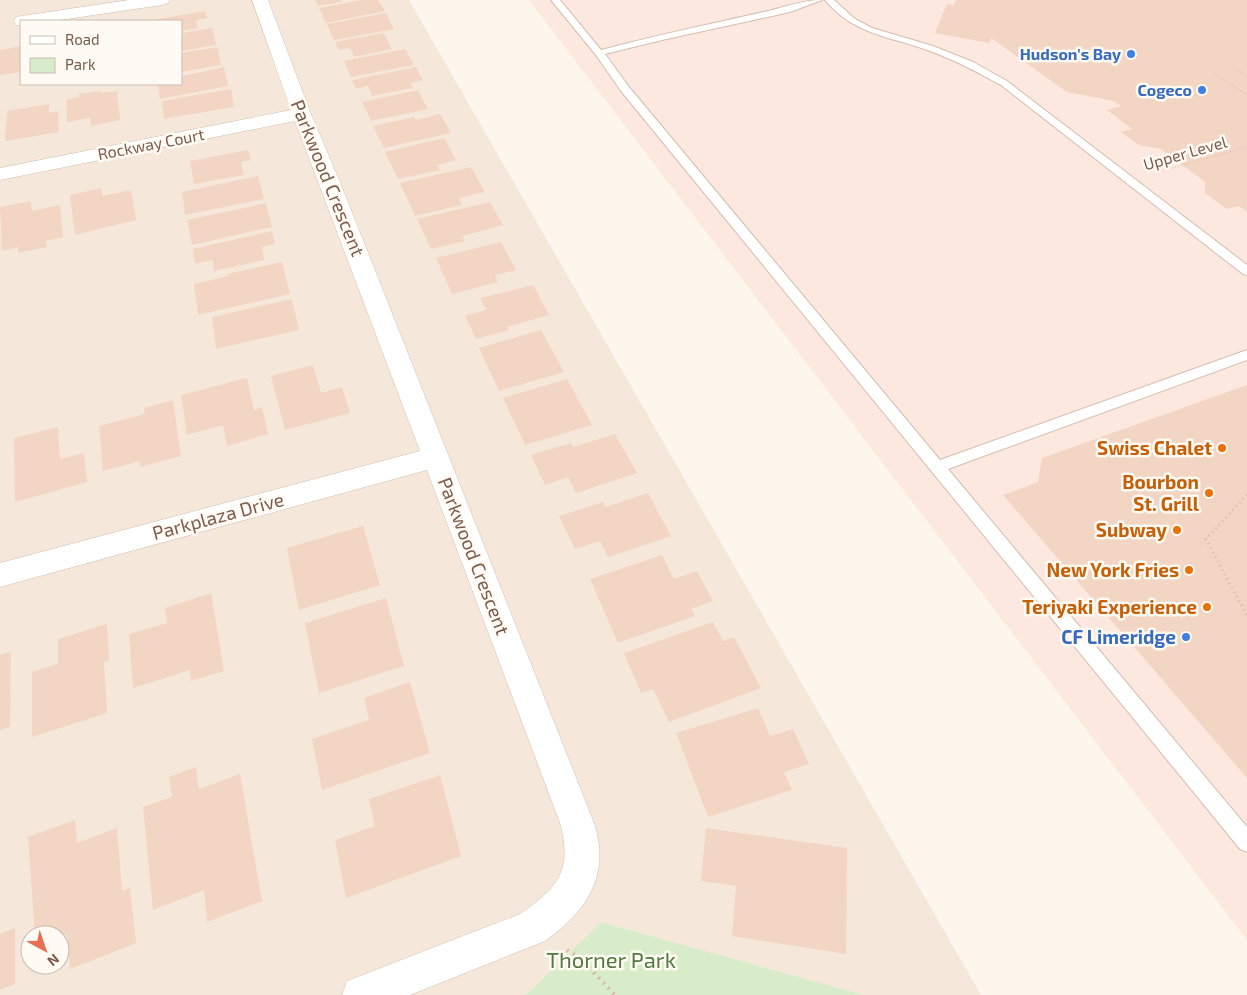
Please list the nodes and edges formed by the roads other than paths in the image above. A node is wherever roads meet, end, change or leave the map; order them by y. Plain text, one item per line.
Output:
1 (162, 0) edge
2 (260, 0) edge
3 (555, 0) edge
4 (818, 0) edge
5 (829, 0) edge
6 (30, 20) edge
7 (599, 52) junction
8 (302, 114) junction
9 (0, 174) edge
10 (1247, 271) edge
11 (1247, 355) edge
12 (436, 457) junction
13 (938, 467) junction
14 (0, 576) edge
15 (1247, 842) edge
16 (361, 995) edge

1 - 6 street
2 - 8 street, Parkwood Crescent
3 - 7 lane
4 - 7 lane
5 - 10 lane
7 - 13 lane
8 - 9 street, Rockway Court
8 - 12 street, Parkwood Crescent
11 - 13 lane
12 - 14 street, Parkplaza Drive
12 - 16 street, Parkwood Crescent
13 - 15 lane

